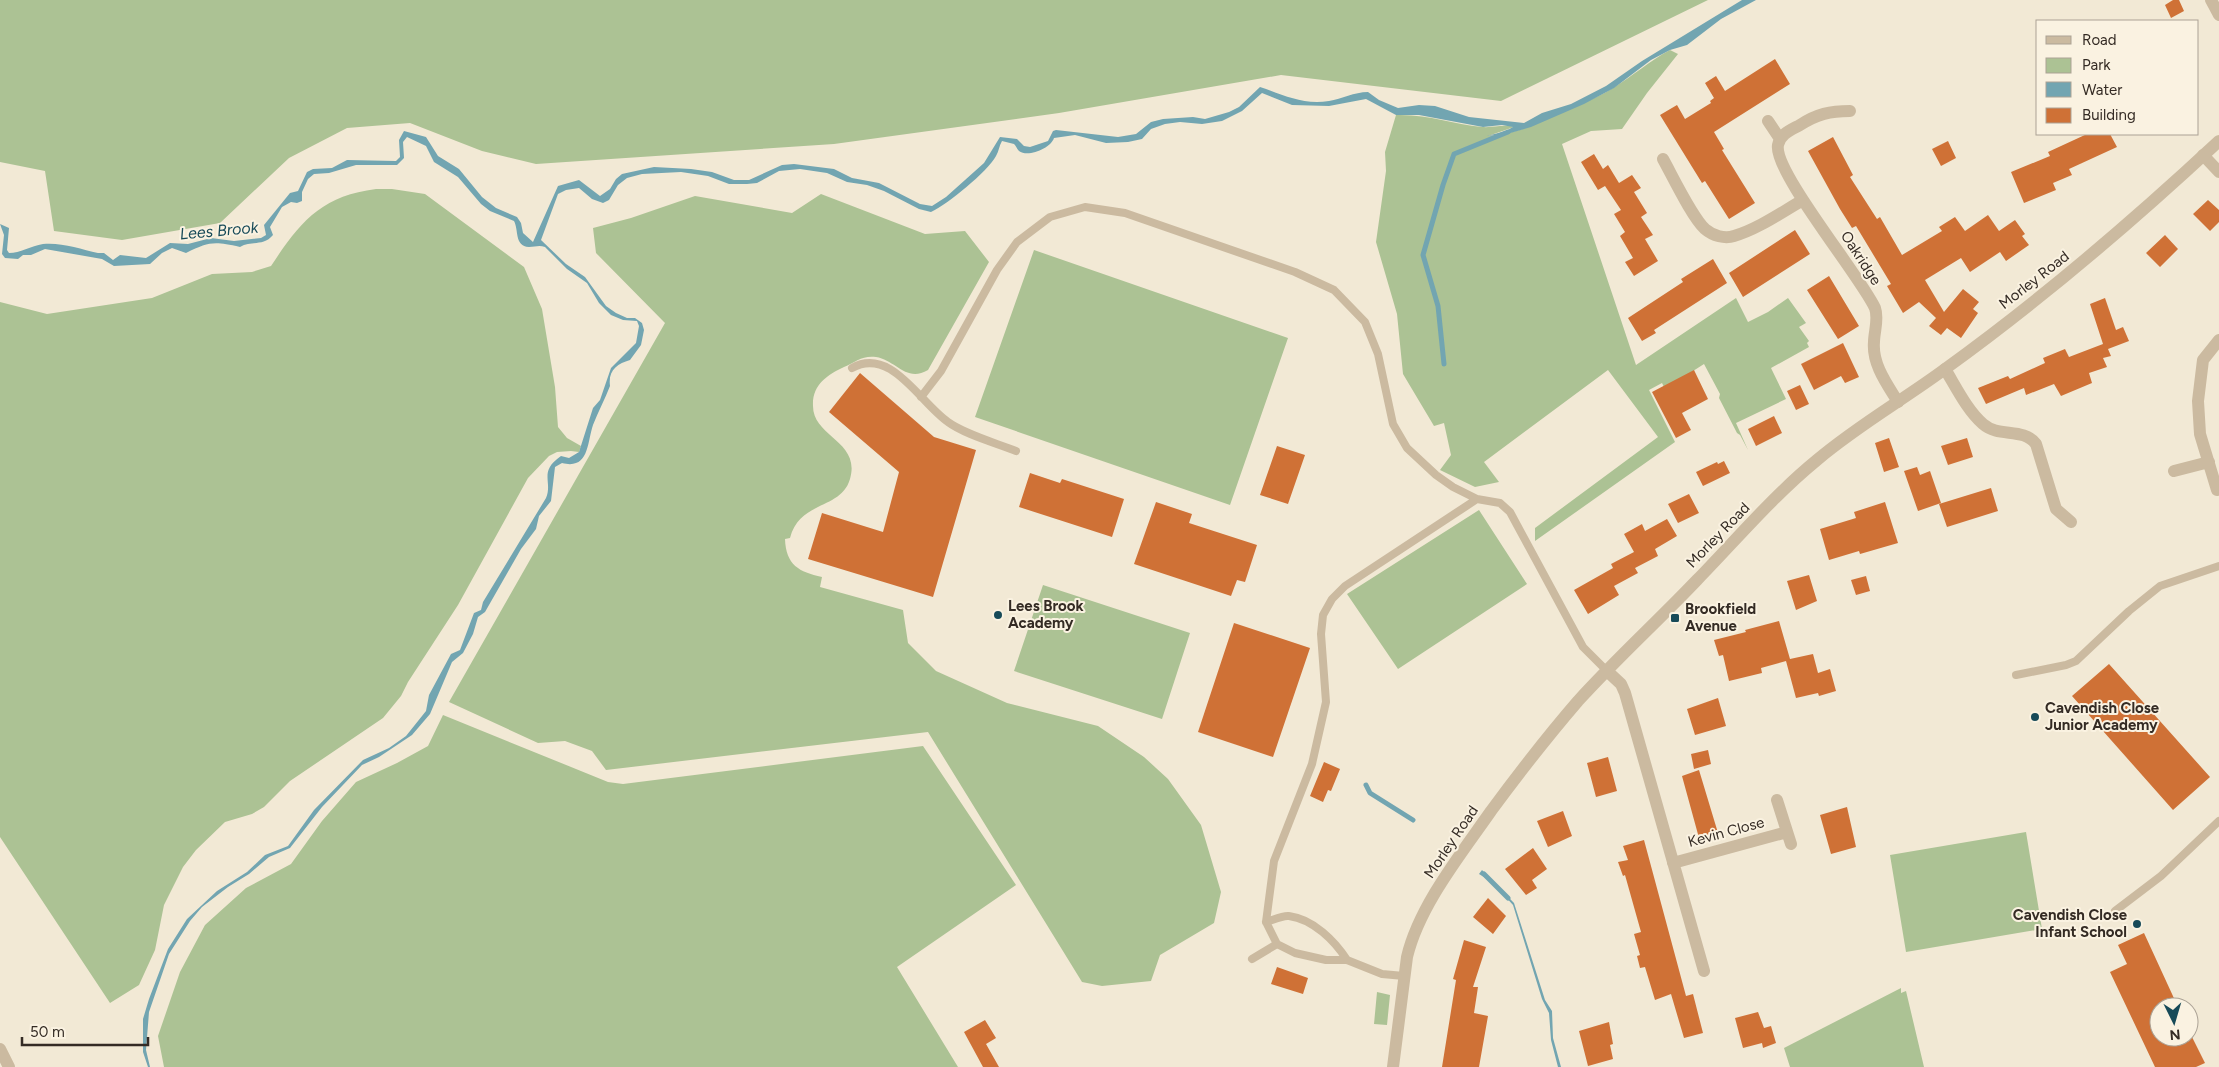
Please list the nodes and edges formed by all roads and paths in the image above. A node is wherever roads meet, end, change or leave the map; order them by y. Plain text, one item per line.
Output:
1 (2211, 0) edge
2 (2219, 15) edge
3 (1850, 111) dead end
4 (1768, 121) dead end
5 (1780, 139) junction
6 (2219, 141) edge
7 (2203, 156) junction
8 (1663, 159) dead end
9 (2219, 172) edge
10 (1803, 200) junction
11 (2219, 340) edge
12 (852, 368) dead end
13 (1945, 369) junction
14 (921, 397) junction
15 (1898, 402) junction
16 (1016, 451) dead end
17 (2209, 462) junction
18 (2174, 471) dead end
19 (2218, 493) edge
20 (1477, 499) junction
21 (2071, 522) dead end
22 (2219, 566) edge
23 (1607, 671) junction
24 (2016, 675) dead end
25 (1777, 800) dead end
26 (2219, 821) edge
27 (1673, 863) junction
28 (2115, 911) dead end
29 (1266, 922) junction
30 (1277, 944) junction
31 (1252, 959) dead end
32 (1347, 960) junction
33 (1704, 971) dead end
34 (1404, 976) junction
35 (0, 1049) edge
36 (9, 1067) edge
37 (1393, 1067) edge

1 - 2 street
3 - 5 street
4 - 5 street, Oakridge
5 - 10 street, Oakridge
6 - 7 street, Morley Road
7 - 9 street
7 - 13 street, Morley Road
8 - 10 street
10 - 15 street, Oakridge
11 - 17 street
12 - 14 lane
13 - 15 street, Morley Road
13 - 21 street
14 - 16 lane
14 - 20 lane
15 - 23 street, Morley Road
17 - 18 street
17 - 19 street
20 - 23 lane
20 - 29 lane
22 - 24 lane
23 - 27 street
23 - 34 street, Morley Road
25 - 27 street, Kevin Close
26 - 28 lane
27 - 33 street
29 - 30 lane
29 - 32 lane
30 - 31 lane
30 - 32 lane
32 - 34 lane
34 - 37 street, Morley Road
35 - 36 street

